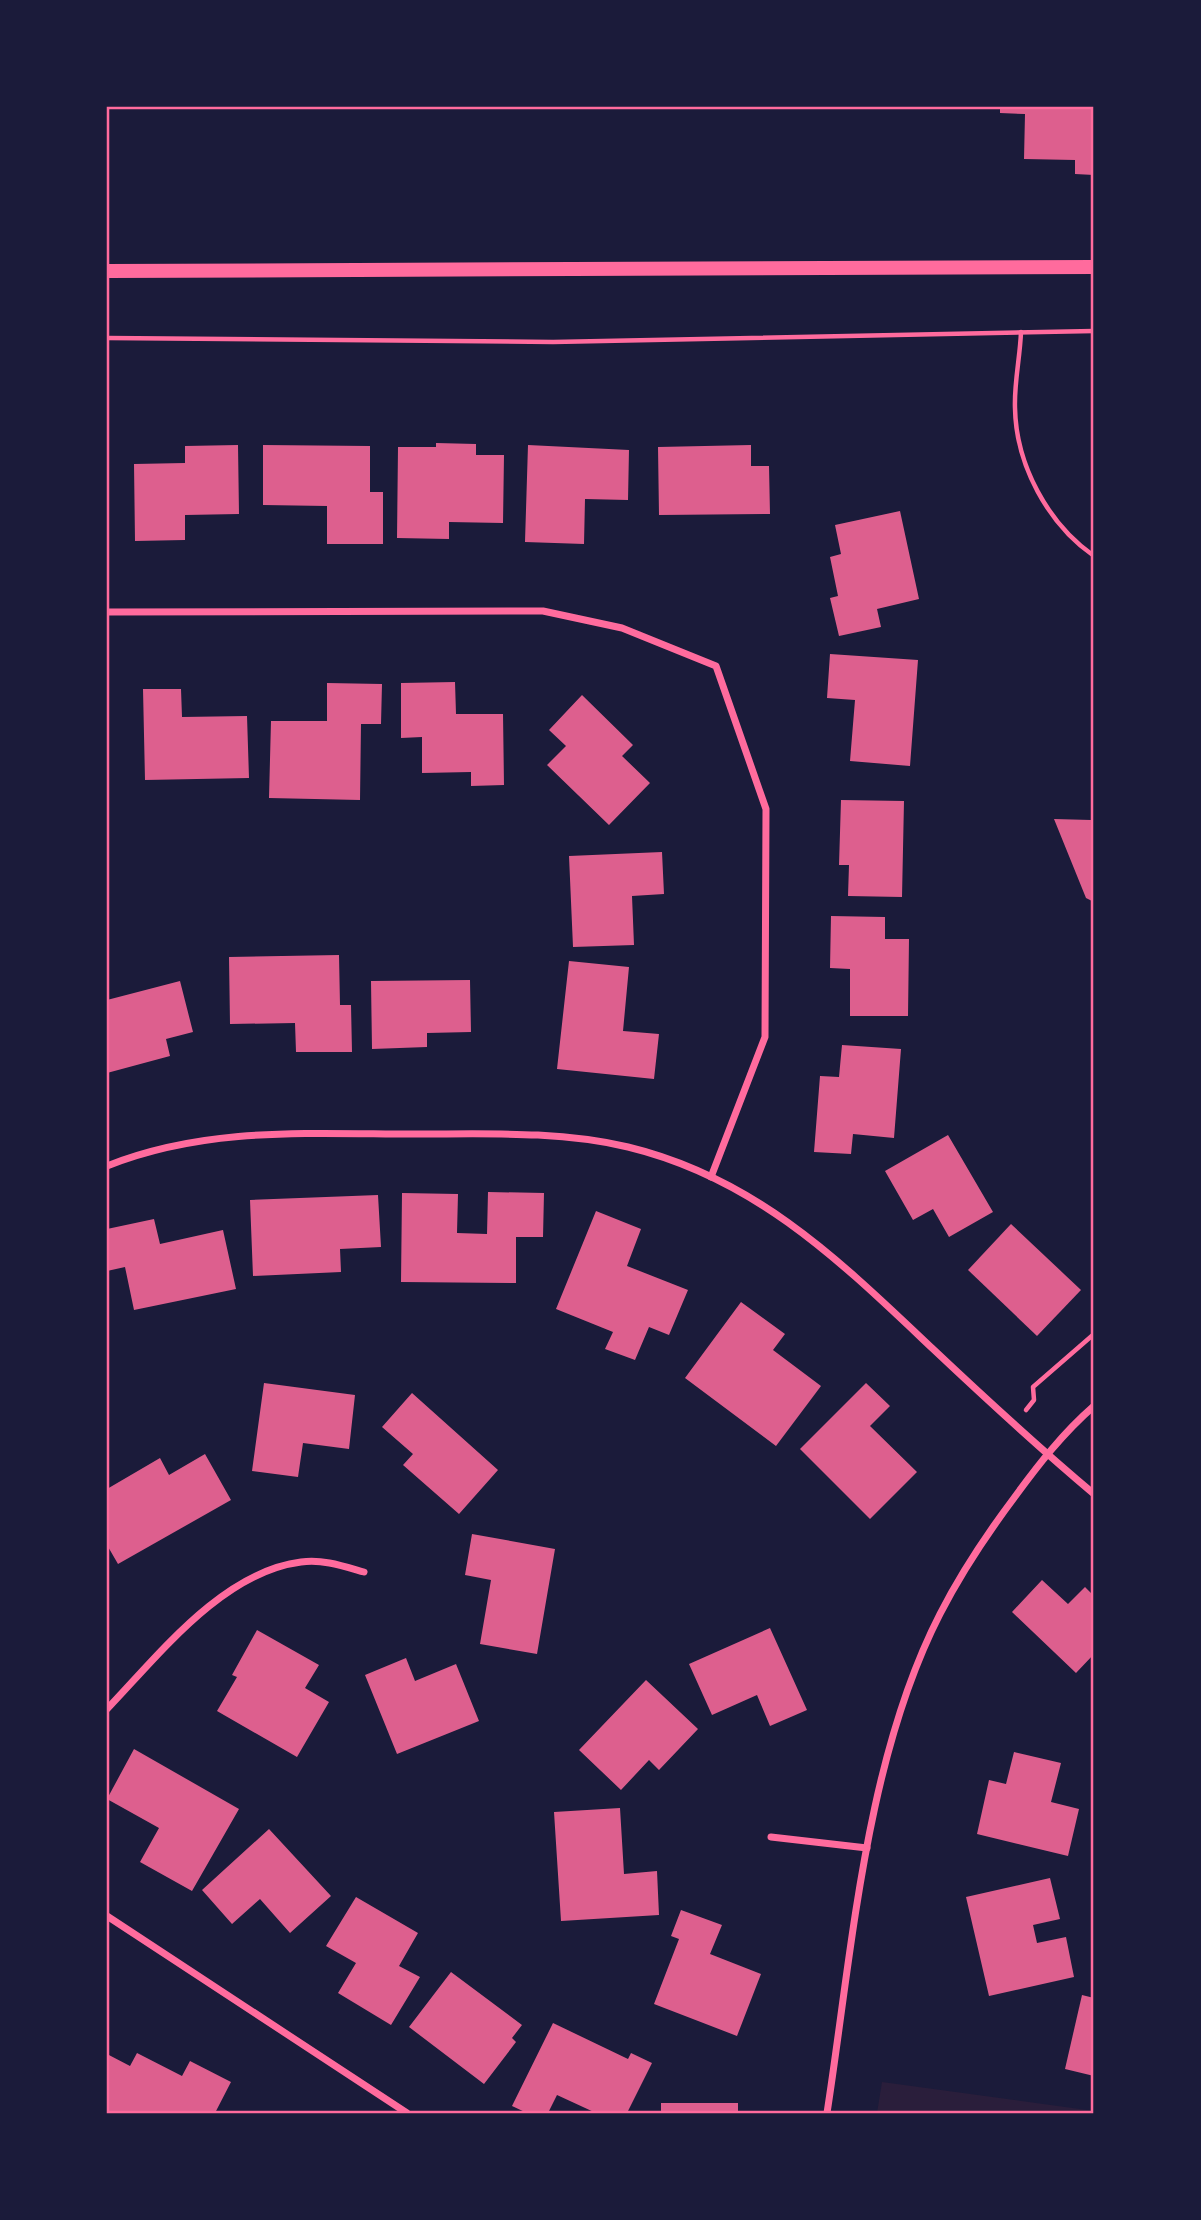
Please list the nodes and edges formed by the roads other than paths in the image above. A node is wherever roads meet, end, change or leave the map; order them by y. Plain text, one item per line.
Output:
1 (1094, 267) edge
2 (107, 271) edge
3 (107, 612) edge
4 (107, 1166) edge
5 (711, 1177) junction
6 (1094, 1406) edge
7 (1047, 1454) junction
8 (1094, 1494) edge
9 (364, 1572) dead end
10 (107, 1709) edge
11 (771, 1837) dead end
12 (867, 1848) junction
13 (107, 1916) edge
14 (407, 2113) edge
15 (827, 2113) edge

1 - 2 main road
3 - 5 street
4 - 5 street
5 - 7 street
6 - 7 street
7 - 8 street
7 - 12 street
9 - 10 street
11 - 12 street
12 - 15 street
13 - 14 street

